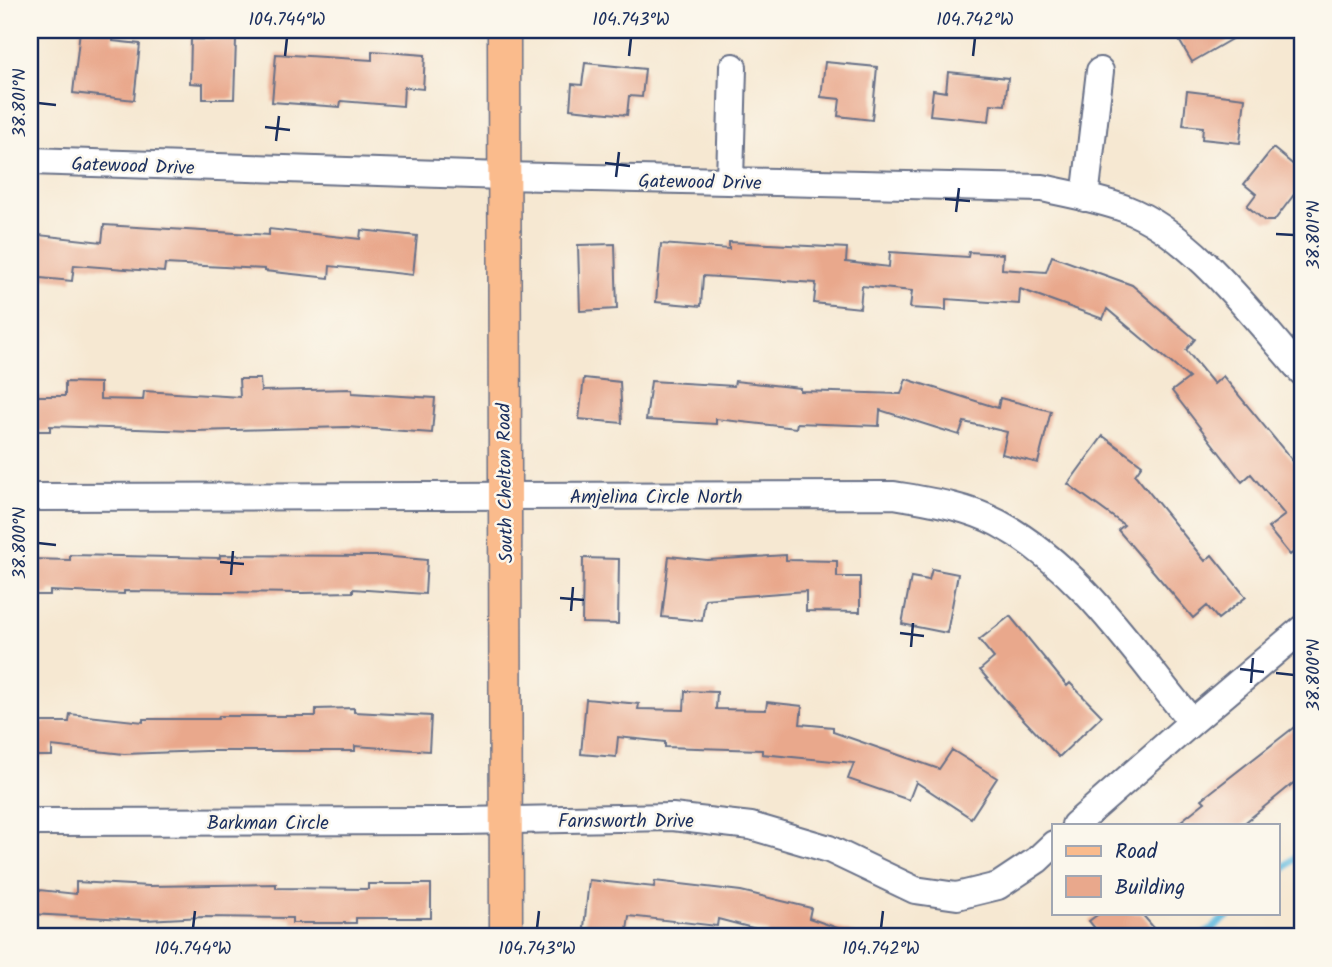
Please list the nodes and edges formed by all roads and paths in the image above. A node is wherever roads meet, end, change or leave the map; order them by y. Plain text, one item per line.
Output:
1 (503, 30) edge
2 (733, 67) dead end
3 (1100, 71) dead end
4 (30, 161) edge
5 (503, 176) junction
6 (730, 181) junction
7 (1085, 198) junction
8 (1302, 372) edge
9 (505, 496) junction
10 (30, 497) edge
11 (1302, 629) edge
12 (1192, 722) junction
13 (507, 821) junction
14 (30, 822) edge
15 (1076, 824) edge
16 (1052, 846) edge
17 (506, 937) edge

1 - 5 main road, South Chelton Road
2 - 6 street
3 - 7 street
4 - 5 street, Gatewood Drive
5 - 6 street, Gatewood Drive
5 - 9 main road, South Chelton Road
6 - 7 street, Gatewood Drive
7 - 8 street, Gatewood Drive
9 - 10 street, Amjelina Circle North
9 - 12 street, Amjelina Circle North
9 - 13 main road, South Chelton Road
11 - 12 street
12 - 15 street
13 - 14 street, Barkman Circle
13 - 16 street, Farnsworth Drive
13 - 17 main road, South Chelton Road

